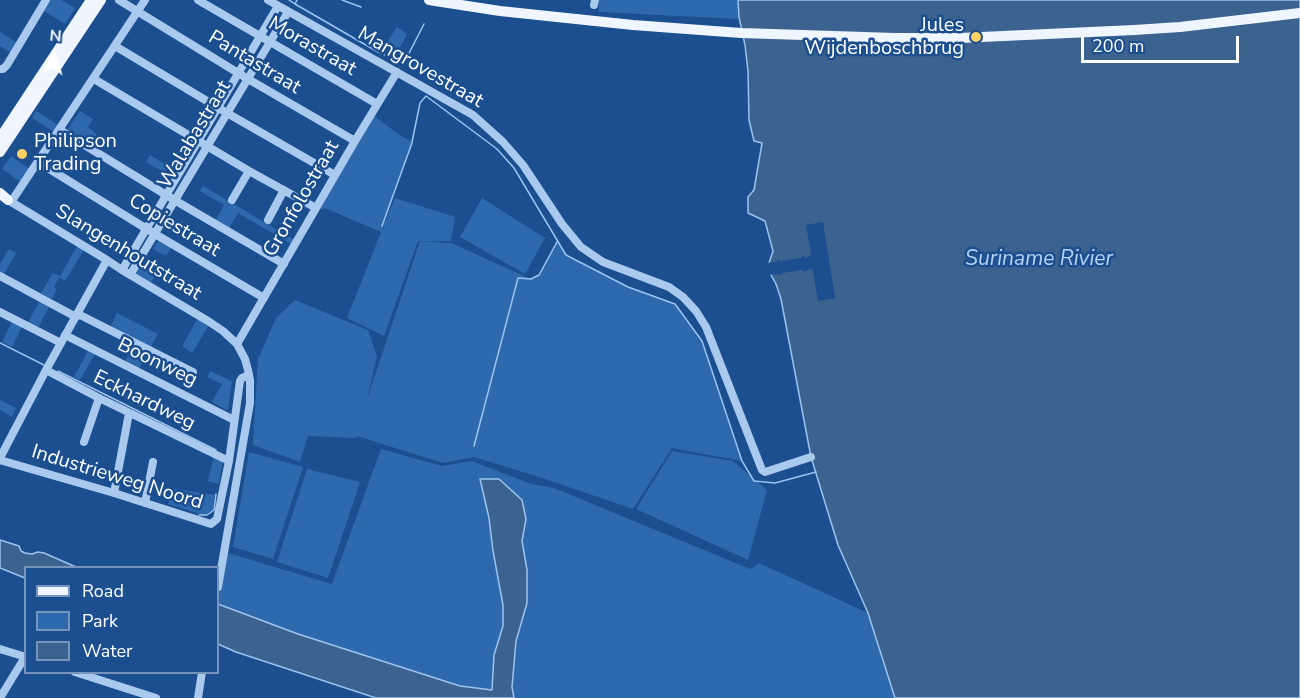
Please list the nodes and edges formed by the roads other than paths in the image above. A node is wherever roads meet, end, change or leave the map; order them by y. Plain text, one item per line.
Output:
1 (46, 0) edge
2 (91, 0) edge
3 (101, 0) edge
4 (119, 0) edge
5 (145, 0) edge
6 (198, 0) edge
7 (268, 0) edge
8 (429, 0) edge
9 (278, 6) junction
10 (136, 12) junction
11 (288, 12) junction
12 (1300, 14) edge
13 (260, 37) junction
14 (270, 42) junction
15 (115, 46) junction
16 (2, 69) edge
17 (397, 72) junction
18 (239, 74) junction
19 (94, 78) junction
20 (248, 79) junction
21 (377, 105) junction
22 (218, 108) junction
23 (226, 113) junction
24 (60, 130) junction
25 (198, 141) junction
26 (355, 141) junction
27 (207, 147) junction
28 (1, 148) edge
29 (38, 162) junction
30 (249, 171) junction
31 (335, 175) junction
32 (284, 190) junction
33 (167, 195) junction
34 (5, 197) edge
35 (232, 200) dead end
36 (176, 201) junction
37 (316, 208) junction
38 (268, 220) dead end
39 (147, 229) junction
40 (155, 234) junction
41 (107, 260) junction
42 (284, 264) junction
43 (126, 272) junction
44 (0, 276) edge
45 (264, 298) junction
46 (0, 312) edge
47 (77, 316) junction
48 (63, 339) junction
49 (237, 344) junction
50 (46, 370) junction
51 (193, 372) dead end
52 (249, 375) junction
53 (99, 398) junction
54 (129, 412) junction
55 (234, 420) junction
56 (84, 442) dead end
57 (811, 457) dead end
58 (0, 459) edge
59 (229, 461) junction
60 (153, 462) dead end
61 (114, 493) junction
62 (145, 503) junction
63 (219, 581) edge
64 (0, 649) edge
65 (24, 657) edge
66 (24, 659) edge
67 (80, 674) edge
68 (202, 674) edge
69 (127, 693) edge
70 (198, 697) edge
71 (0, 698) edge
72 (156, 698) edge

1 - 16 street
2 - 28 main road
3 - 28 main road
4 - 10 street, Pantastraat
5 - 10 street
6 - 13 street, Morastraat
7 - 9 street, Mangrovestraat
8 - 12 main road
9 - 11 street, Mangrovestraat
9 - 13 street, Walabastraat
10 - 15 street
10 - 18 street, Pantastraat
11 - 14 street, Walabastraat
11 - 17 street, Mangrovestraat
13 - 14 street, Morastraat
13 - 18 street, Walabastraat
14 - 20 street, Walabastraat
14 - 21 street, Morastraat
15 - 19 street
15 - 22 street
17 - 21 street, Gronfolostraat
17 - 57 street, Mangrovestraat
18 - 20 street, Pantastraat
18 - 22 street, Walabastraat
19 - 24 street
19 - 25 street
20 - 23 street, Walabastraat
20 - 26 street, Pantastraat
21 - 26 street, Gronfolostraat
22 - 23 street
22 - 25 street, Walabastraat
23 - 27 street, Walabastraat
23 - 31 street
24 - 29 street
24 - 33 street
25 - 27 street
25 - 33 street, Walabastraat
26 - 31 street, Gronfolostraat
27 - 30 street
27 - 36 street, Walabastraat
29 - 34 street
29 - 39 street, Copiestraat
30 - 32 street
30 - 35 street
31 - 37 street, Gronfolostraat
32 - 37 street
32 - 38 street
33 - 36 street
33 - 39 street, Walabastraat
34 - 41 street, Slangenhoutstraat
36 - 40 street, Walabastraat
36 - 42 street
37 - 42 street, Gronfolostraat
39 - 40 street, Copiestraat
39 - 43 street, Walabastraat
40 - 43 street, Walabastraat
40 - 45 street, Copiestraat
41 - 43 street, Slangenhoutstraat
41 - 47 street
42 - 45 street, Gronfolostraat
43 - 49 street, Slangenhoutstraat
44 - 47 street
45 - 49 street, Gronfolostraat
46 - 48 street, Boonweg
47 - 48 street
47 - 51 street
48 - 50 street
48 - 55 street, Boonweg
49 - 52 street
50 - 53 street, Eckhardweg
50 - 58 street
52 - 55 street, Industrieweg Noord
52 - 63 street
53 - 54 street, Eckhardweg
53 - 56 street
54 - 59 street, Eckhardweg
54 - 61 street
55 - 59 street, Industrieweg Noord
58 - 61 street, Industrieweg Noord
59 - 62 street, Industrieweg Noord
60 - 62 street
61 - 62 street, Industrieweg Noord
64 - 65 street
66 - 71 street
67 - 69 street
68 - 70 street
69 - 72 street

